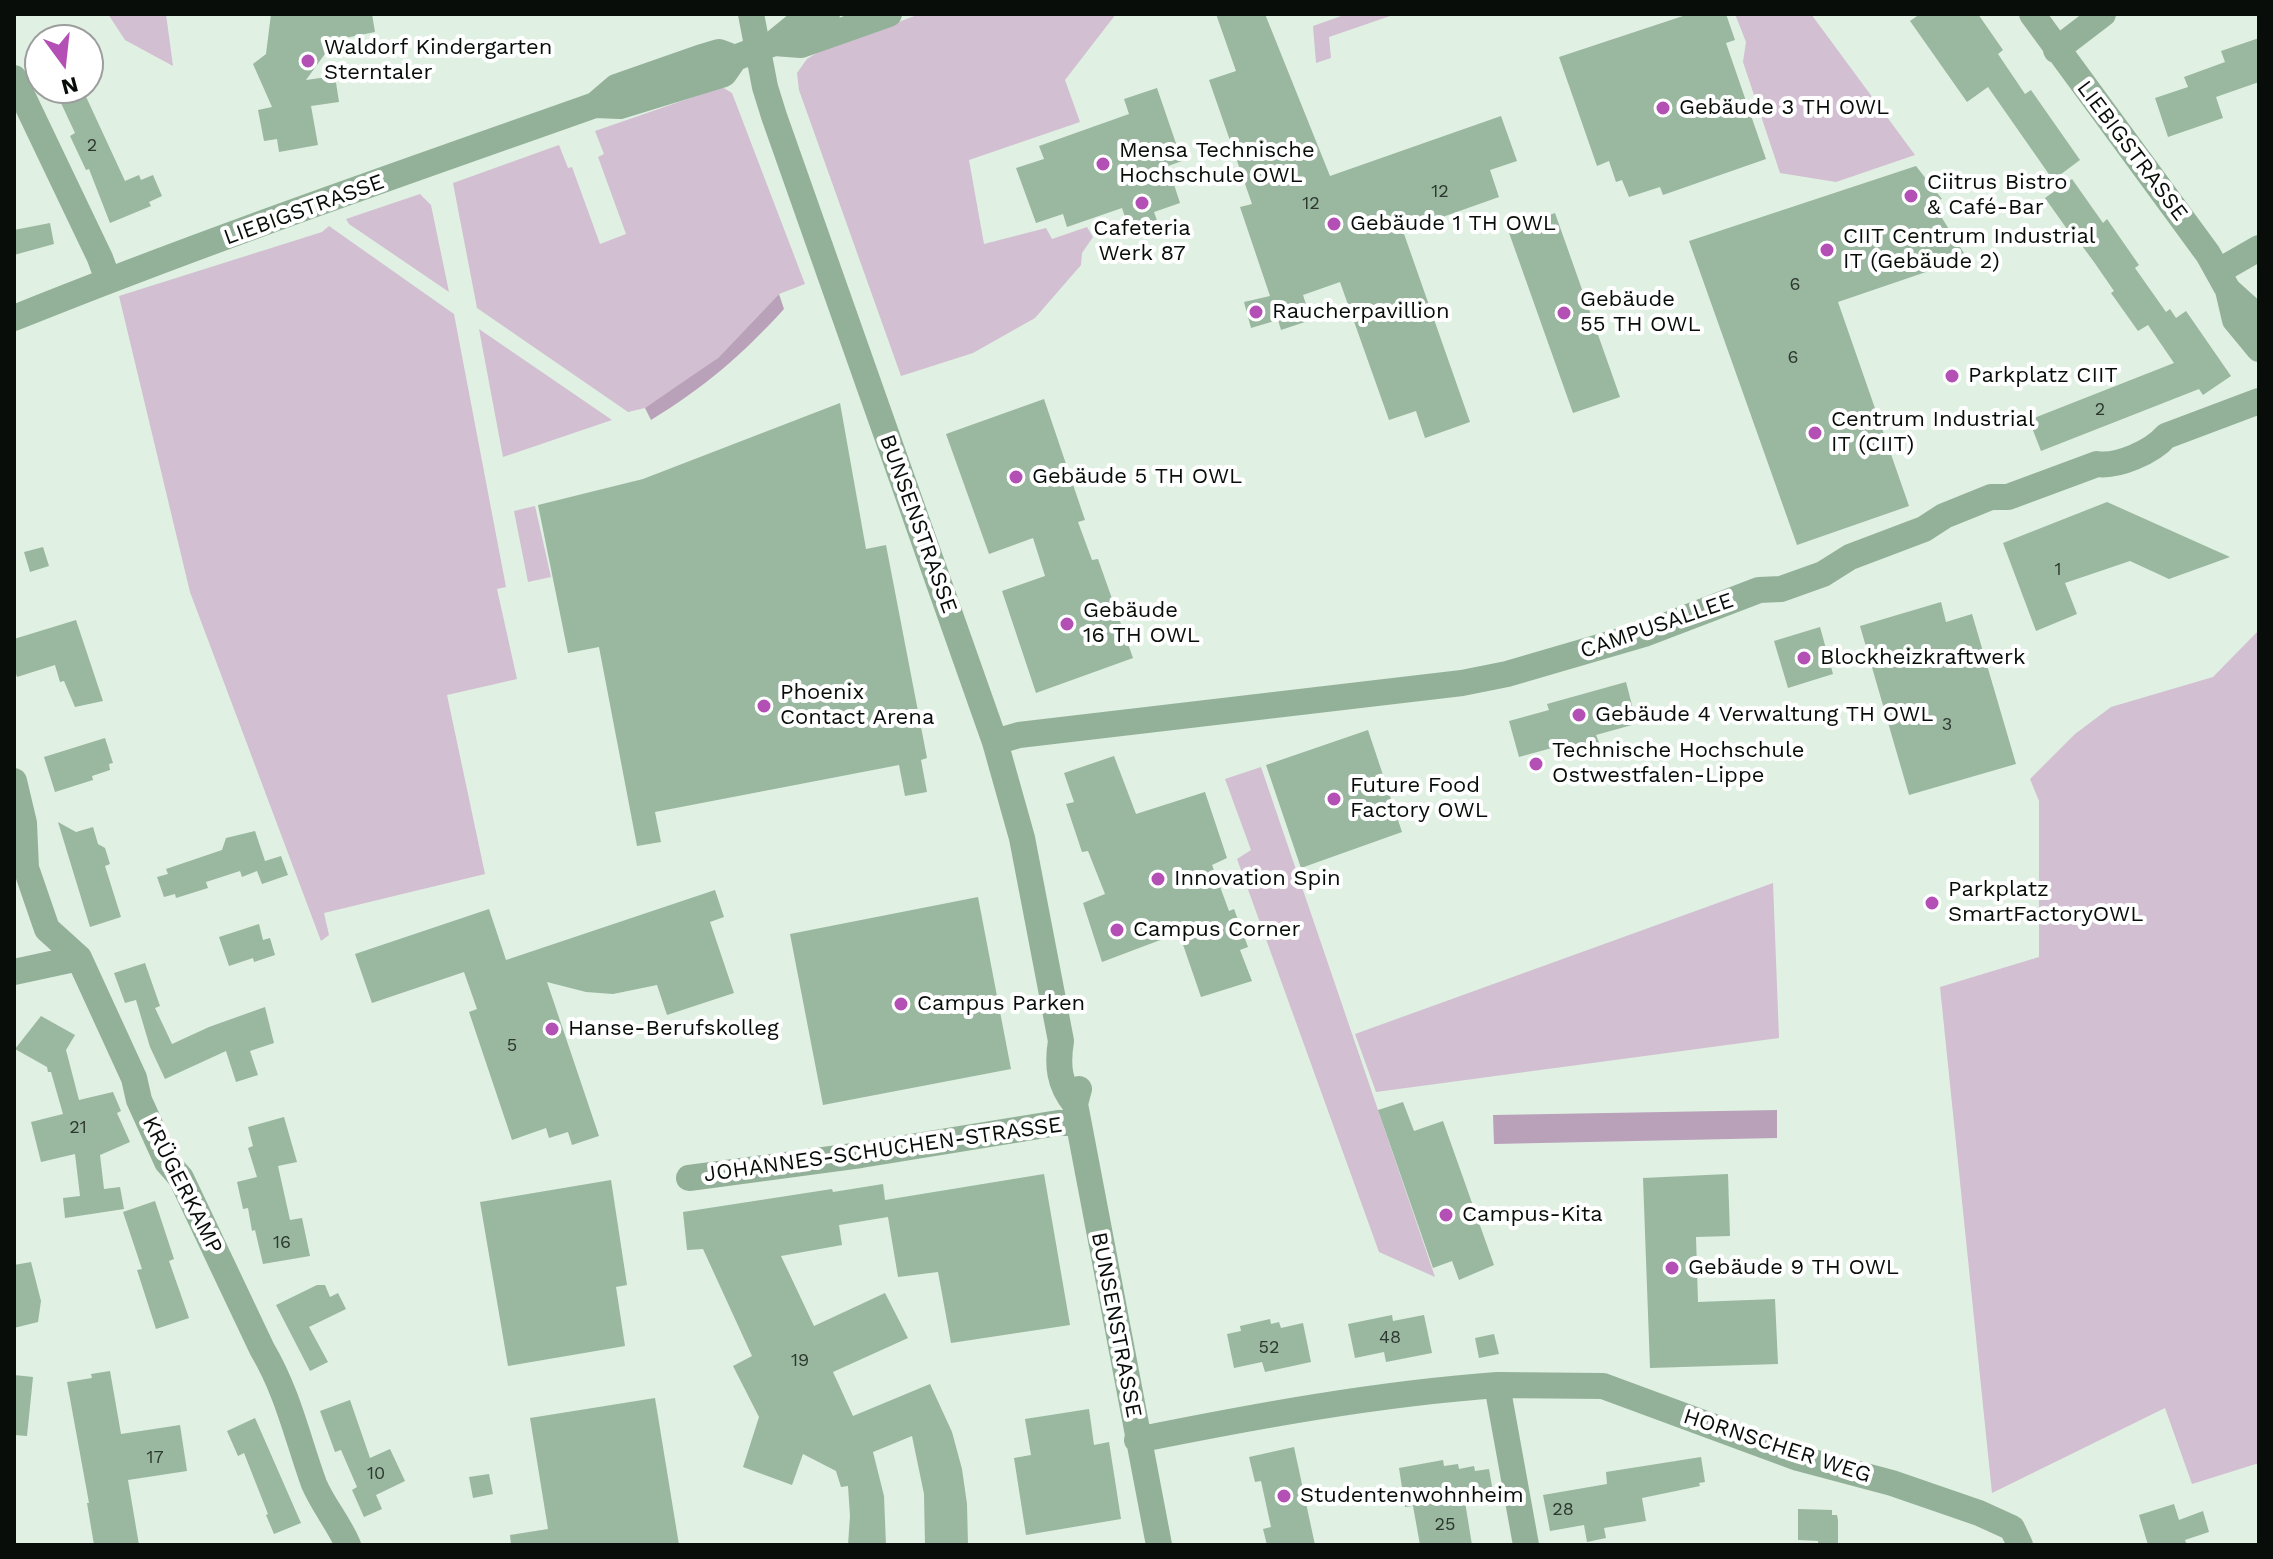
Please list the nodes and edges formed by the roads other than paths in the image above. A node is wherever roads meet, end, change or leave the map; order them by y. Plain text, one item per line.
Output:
1 (751, 14) edge
2 (827, 14) edge
3 (889, 14) edge
4 (2032, 14) edge
5 (2103, 14) edge
6 (2056, 50) junction
7 (756, 51) junction
8 (14, 78) edge
9 (2259, 248) edge
10 (108, 280) junction
11 (2223, 281) junction
12 (14, 318) edge
13 (2259, 318) edge
14 (2259, 349) edge
15 (2259, 401) edge
16 (1007, 738) junction
17 (14, 781) edge
18 (79, 958) junction
19 (14, 972) edge
20 (1076, 1114) junction
21 (689, 1178) dead end
22 (1508, 1385) junction
23 (1137, 1440) junction
24 (348, 1545) edge
25 (1159, 1545) edge
26 (1526, 1545) edge
27 (2020, 1545) edge

1 - 7 street, BUNSENSTRASSE
2 - 7 street, LIEBIGSTRASSE
3 - 7 street
4 - 6 street, LIEBIGSTRASSE
5 - 6 street
6 - 11 street, LIEBIGSTRASSE
7 - 10 street, LIEBIGSTRASSE
7 - 16 street, BUNSENSTRASSE
8 - 10 street
9 - 11 street
10 - 12 street, LIEBIGSTRASSE
11 - 13 street, LIEBIGSTRASSE
11 - 14 street, LIEBIGSTRASSE
15 - 16 street, CAMPUSALLEE
16 - 20 street, BUNSENSTRASSE
17 - 18 street, KRÜGERKAMP
18 - 19 street
18 - 24 street, KRÜGERKAMP
20 - 21 street, JOHANNES-SCHUCHEN-STRASSE
20 - 23 street, BUNSENSTRASSE
22 - 23 street, HORNSCHER WEG
22 - 26 street
22 - 27 street, HORNSCHER WEG
23 - 25 street, BUNSENSTRASSE

